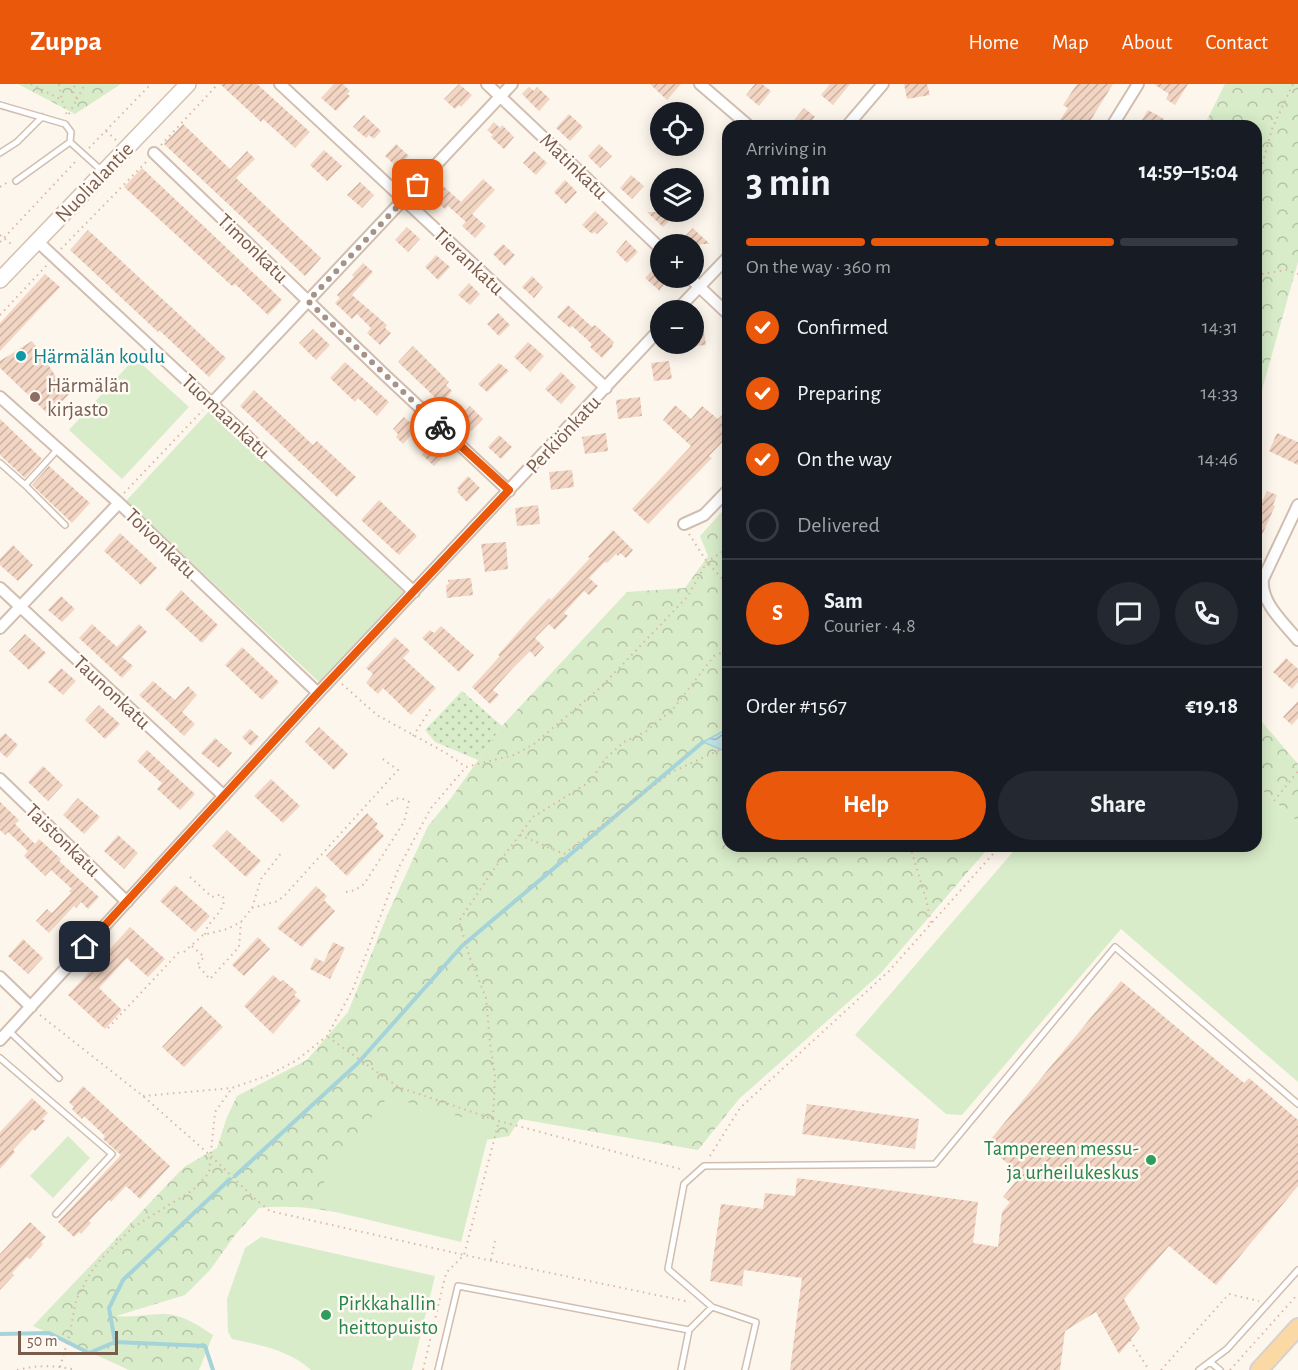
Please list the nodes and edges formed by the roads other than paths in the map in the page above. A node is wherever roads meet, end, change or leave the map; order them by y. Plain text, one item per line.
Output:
1 (188, 84) edge
2 (280, 84) edge
3 (488, 84) edge
4 (512, 84) edge
5 (700, 84) edge
6 (883, 84) edge
7 (1138, 84) edge
8 (501, 96) junction
9 (0, 105) edge
10 (42, 117) junction
11 (742, 120) edge
12 (853, 120) edge
13 (1116, 120) edge
14 (70, 142) junction
15 (0, 153) edge
16 (154, 153) road end
17 (103, 171) junction
18 (16, 181) dead end
19 (404, 200) junction
20 (650, 238) edge
21 (37, 241) junction
22 (722, 263) edge
23 (0, 280) edge
24 (704, 282) edge
25 (698, 288) edge
26 (700, 288) edge
27 (687, 300) edge
28 (308, 301) junction
29 (722, 308) edge
30 (650, 340) edge
31 (606, 388) junction
32 (0, 397) edge
33 (212, 403) junction
34 (58, 449) junction
35 (0, 463) edge
36 (24, 485) junction
37 (509, 490) junction
38 (722, 496) edge
39 (119, 503) junction
40 (1298, 505) edge
41 (684, 524) road end
42 (66, 525) dead end
43 (0, 588) edge
44 (414, 592) junction
45 (20, 606) junction
46 (0, 628) edge
47 (1298, 640) edge
48 (318, 693) junction
49 (0, 779) edge
50 (224, 796) junction
51 (127, 902) junction
52 (0, 977) edge
53 (31, 1007) junction
54 (9, 1031) junction
55 (0, 1040) edge
56 (0, 1058) edge
57 (59, 1078) dead end
58 (1298, 1104) edge
59 (56, 1214) dead end
60 (1298, 1270) edge
61 (712, 1306) junction
62 (1298, 1327) edge
63 (689, 1330) junction
64 (1210, 1362) junction
65 (438, 1370) edge
66 (681, 1370) edge
67 (745, 1370) edge
68 (1199, 1370) edge
69 (1220, 1370) edge
70 (1258, 1370) edge

1 - 17 street, Nuolialantie
2 - 19 street, Tierankatu
3 - 8 street, Matinkatu
4 - 8 street
5 - 11 street
6 - 12 street
7 - 13 street
8 - 19 street
8 - 20 street, Matinkatu
9 - 10 lane
10 - 14 lane
10 - 15 lane
14 - 17 lane
14 - 18 lane
16 - 28 street, Timonkatu
17 - 21 street, Nuolialantie
19 - 28 street
19 - 31 street, Tierankatu
21 - 23 street, Nuolialantie
21 - 33 street, Tuomaankatu
22 - 24 street
25 - 27 street
26 - 29 street
28 - 33 street
28 - 37 street, Timonkatu
30 - 31 street, Perkiönkatu
31 - 37 street, Perkiönkatu
32 - 34 street, Toivonkatu
33 - 44 street, Tuomaankatu
34 - 36 lane
34 - 39 street, Toivonkatu
35 - 36 lane
36 - 42 lane
37 - 44 street, Perkiönkatu
38 - 41 street
39 - 45 street
39 - 48 street, Toivonkatu
40 - 47 street
43 - 45 street, Taunonkatu
44 - 48 street, Perkiönkatu
45 - 46 street
45 - 50 street, Taunonkatu
48 - 50 street, Perkiönkatu
49 - 51 street, Taistonkatu
50 - 51 street, Perkiönkatu
51 - 53 street, Perkiönkatu
52 - 53 street
53 - 54 street, Perkiönkatu
54 - 55 street, Perkiönkatu
54 - 57 lane
56 - 59 lane
58 - 61 lane
60 - 64 lane
61 - 63 lane
61 - 67 lane
62 - 70 main road
63 - 65 lane
63 - 66 lane
64 - 68 lane
64 - 69 lane

